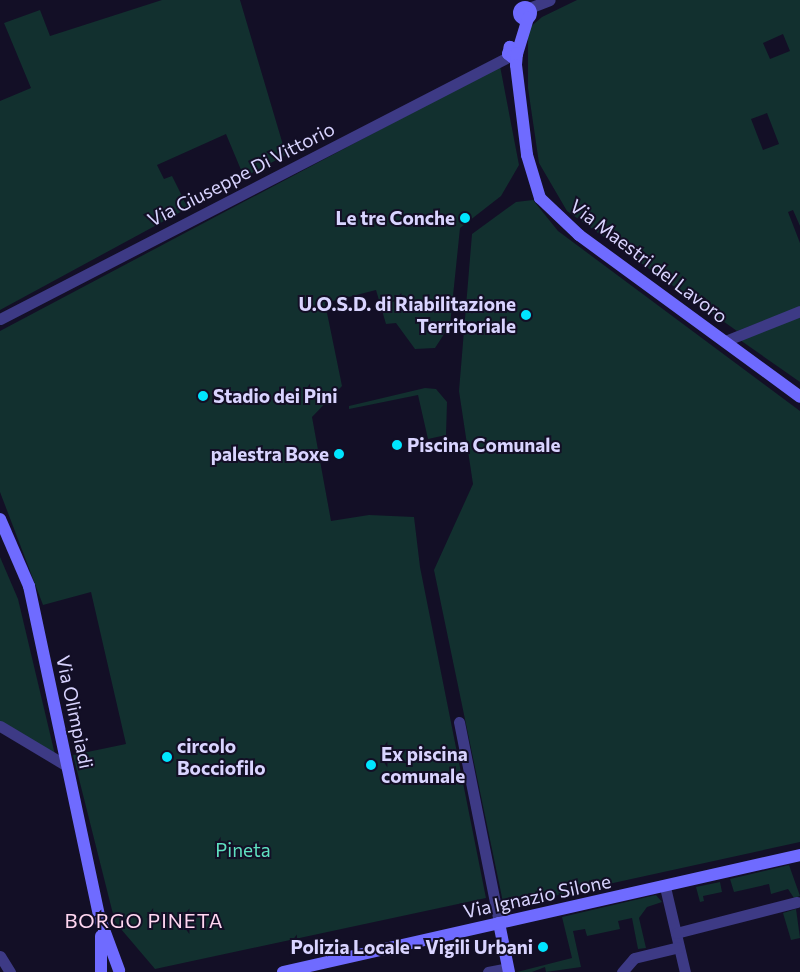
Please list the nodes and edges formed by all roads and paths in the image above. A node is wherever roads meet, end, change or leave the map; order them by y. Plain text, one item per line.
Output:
1 (529, 8) edge
2 (511, 55) junction
3 (800, 311) edge
4 (0, 319) edge
5 (725, 341) junction
6 (797, 393) edge
7 (0, 519) edge
8 (459, 722) dead end
9 (0, 726) edge
10 (67, 766) junction
11 (800, 855) edge
12 (665, 887) junction
13 (797, 902) dead end
14 (99, 916) junction
15 (499, 923) junction
16 (676, 933) junction
17 (679, 947) junction
18 (0, 956) edge
19 (508, 970) edge
20 (121, 971) edge
21 (10, 972) edge
22 (102, 972) edge
23 (282, 972) edge
24 (488, 972) edge
25 (622, 972) edge
26 (685, 972) edge

1 - 2 street, Via Maestri del Lavoro
2 - 4 street, Via Giuseppe Di Vittorio
2 - 5 street, Via Maestri del Lavoro
3 - 5 street
5 - 6 street, Via Maestri del Lavoro
7 - 10 street, Via Olimpiadi
8 - 15 street
9 - 10 street
10 - 14 street, Via Olimpiadi
11 - 12 street, Via Ignazio Silone
12 - 15 street, Via Ignazio Silone
12 - 16 street
13 - 16 street
14 - 20 street, Via Olimpiadi
14 - 22 street, Via Olimpiadi
15 - 19 street
15 - 23 street, Via Ignazio Silone
16 - 17 street
17 - 25 street
17 - 26 street
18 - 21 street
19 - 24 street
20 - 22 street

